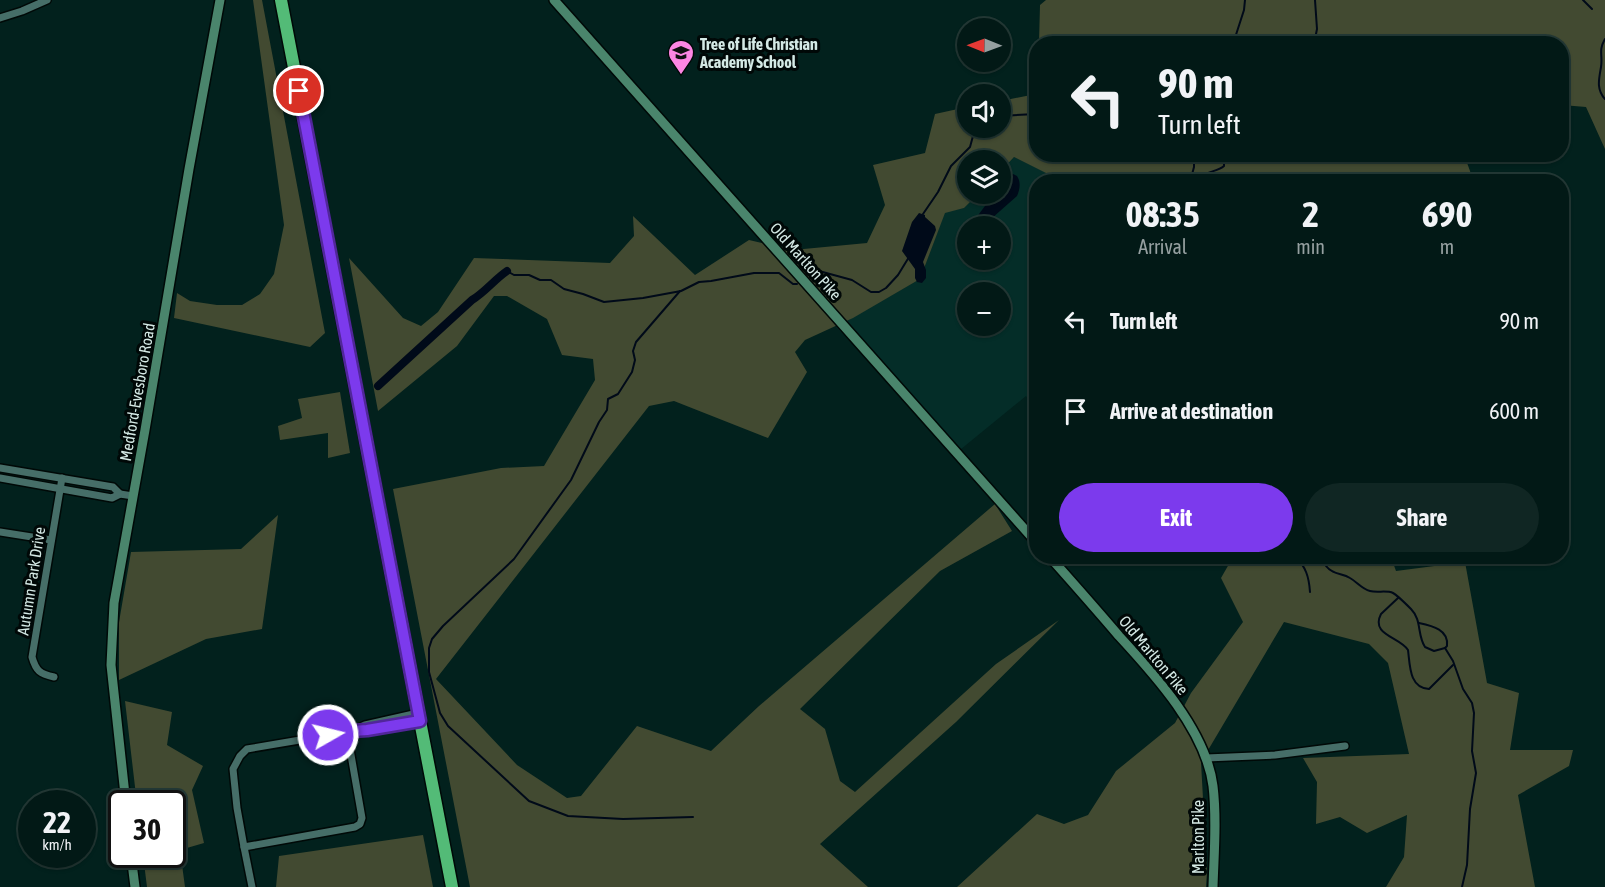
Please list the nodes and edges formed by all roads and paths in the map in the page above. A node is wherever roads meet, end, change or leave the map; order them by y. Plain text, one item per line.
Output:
1 (47, 0) edge
2 (220, 0) edge
3 (281, 0) edge
4 (554, 0) edge
5 (0, 18) edge
6 (0, 468) edge
7 (0, 478) edge
8 (62, 478) junction
9 (60, 488) junction
10 (120, 494) junction
11 (133, 496) junction
12 (0, 531) edge
13 (1029, 534) edge
14 (51, 540) junction
15 (1056, 564) edge
16 (54, 677) dead end
17 (419, 717) junction
18 (350, 731) junction
19 (1345, 746) dead end
20 (1206, 758) junction
21 (1213, 786) joint
22 (124, 790) edge
23 (244, 847) junction
24 (133, 868) edge
25 (135, 887) edge
26 (252, 887) edge
27 (452, 887) edge
28 (1213, 887) edge

1 - 5 street
2 - 11 street, Medford-Evesboro Road
3 - 17 highway
4 - 13 street, Old Marlton Pike
6 - 8 street
7 - 9 street
8 - 9 street, Autumn Park Drive
8 - 10 street
9 - 10 street
9 - 14 street, Autumn Park Drive
10 - 11 street
11 - 22 street, Medford-Evesboro Road
12 - 14 street
14 - 16 street, Autumn Park Drive
15 - 20 street, Old Marlton Pike
17 - 18 street
17 - 27 highway
18 - 23 street
18 - 23 street
19 - 20 street
20 - 21 street, Old Marlton Pike
21 - 28 street, Marlton Pike
23 - 26 street
24 - 25 street

